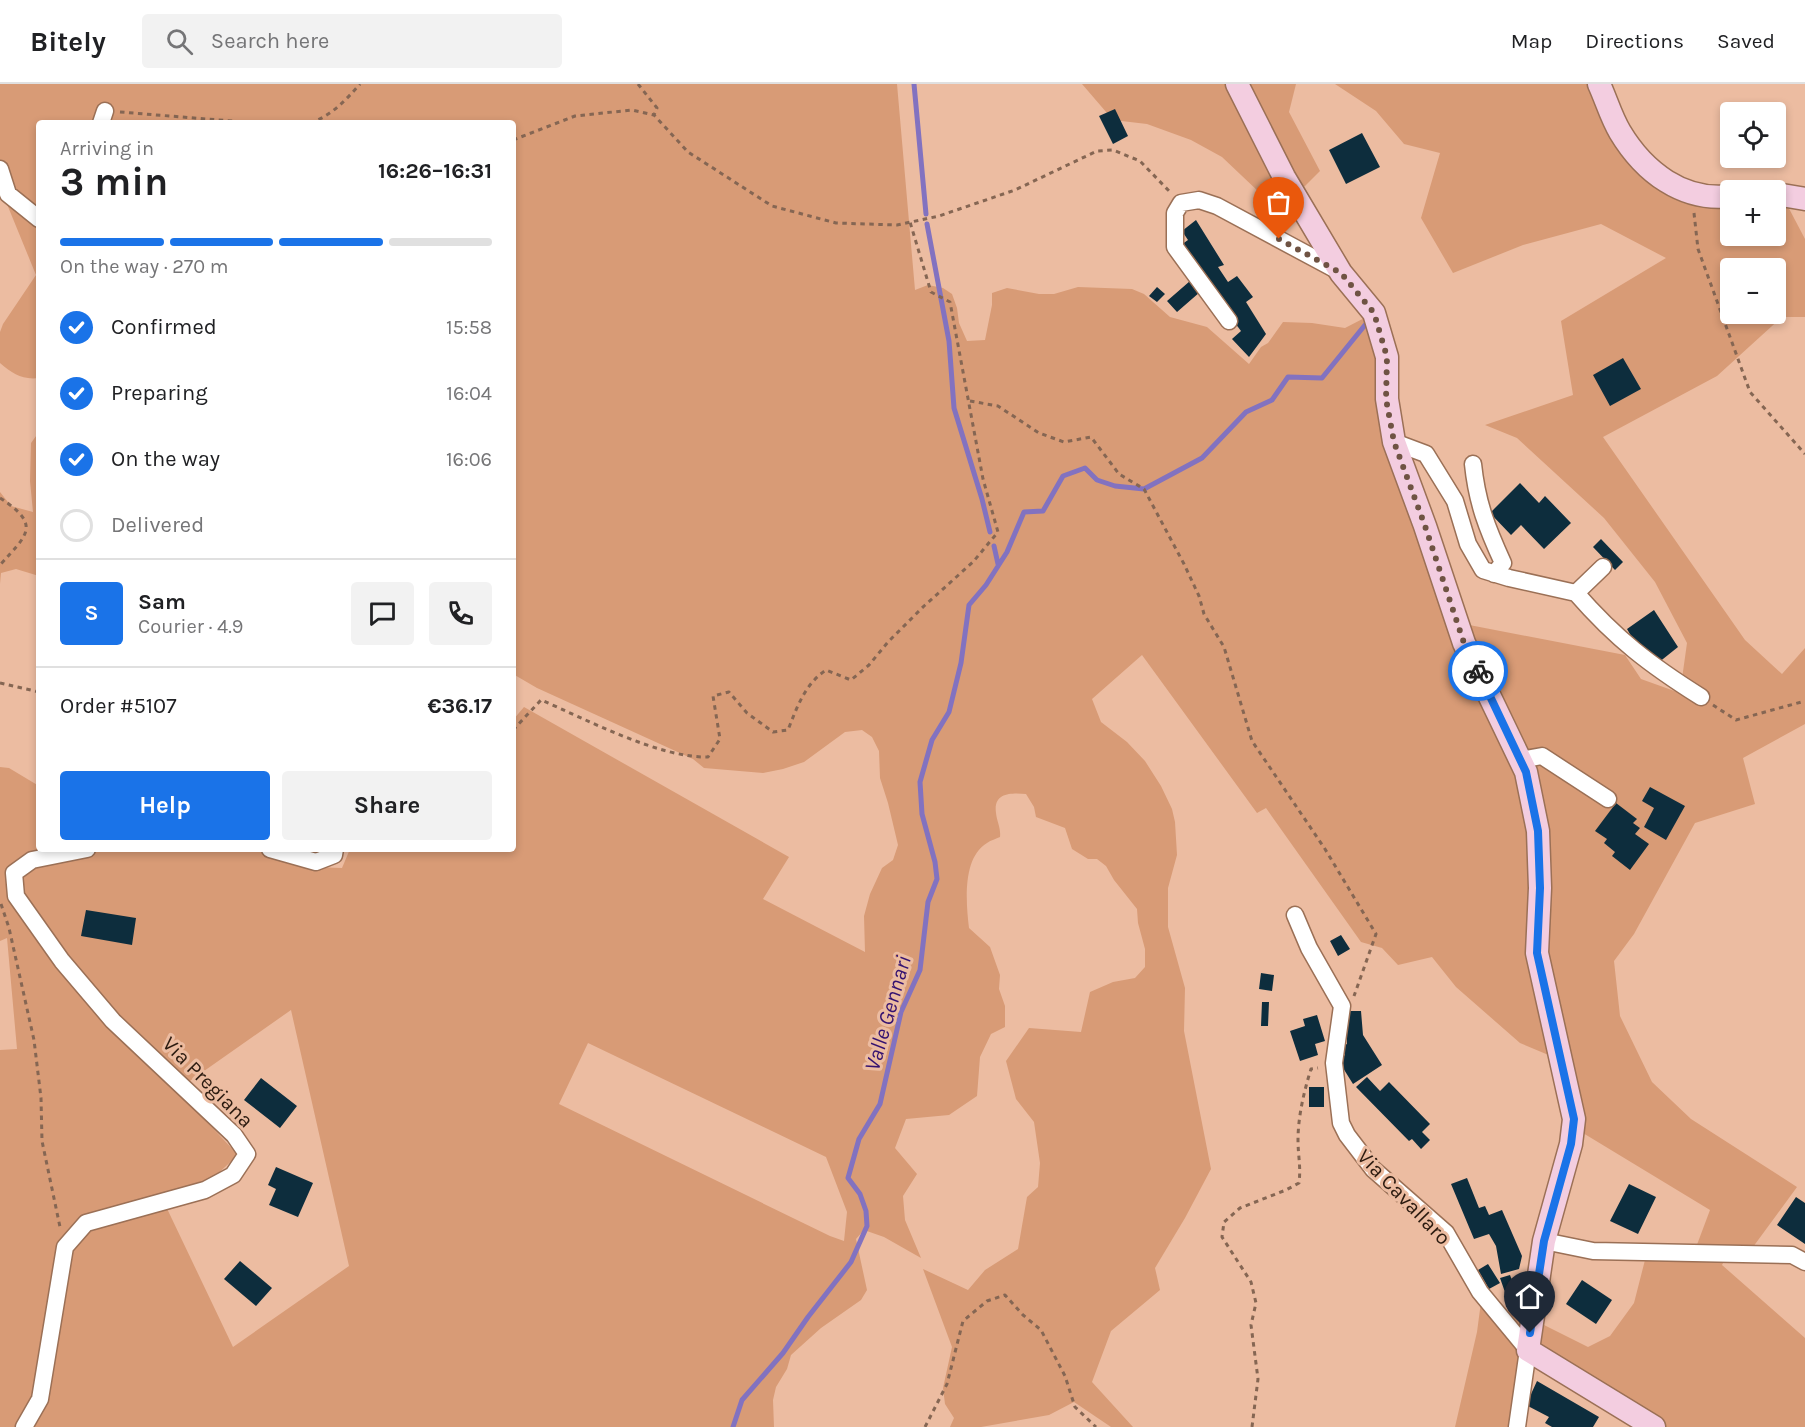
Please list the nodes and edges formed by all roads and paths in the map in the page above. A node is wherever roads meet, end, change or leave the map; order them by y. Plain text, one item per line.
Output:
1 (360, 84) edge
2 (638, 84) edge
3 (1237, 84) edge
4 (1599, 84) edge
5 (654, 115) junction
6 (103, 117) edge
7 (180, 120) edge
8 (319, 120) edge
9 (516, 139) edge
10 (0, 169) edge
11 (1693, 195) junction
12 (1786, 196) edge
13 (1720, 198) edge
14 (1805, 199) edge
15 (1181, 203) junction
16 (36, 217) edge
17 (910, 222) junction
18 (1341, 273) junction
19 (1229, 321) dead end
20 (970, 401) junction
21 (1394, 442) junction
22 (1805, 454) edge
23 (1473, 464) dead end
24 (0, 498) edge
25 (0, 565) edge
26 (1603, 567) dead end
27 (1494, 574) junction
28 (1576, 593) junction
29 (0, 683) edge
30 (36, 691) edge
31 (1701, 697) joint
32 (1805, 700) edge
33 (516, 727) edge
34 (1520, 760) junction
35 (1608, 799) dead end
36 (72, 852) edge
37 (281, 852) edge
38 (334, 852) edge
39 (0, 902) edge
40 (1295, 915) dead end
41 (1342, 1006) junction
42 (1334, 1063) junction
43 (1544, 1241) junction
44 (65, 1247) junction
45 (1805, 1262) edge
46 (1528, 1350) junction
47 (24, 1427) edge
48 (925, 1427) edge
49 (1096, 1427) edge
50 (1252, 1427) edge
51 (1517, 1427) edge
52 (1654, 1427) edge

1 - 8 path
2 - 5 path
3 - 18 street
4 - 11 street
5 - 9 path
5 - 17 path
6 - 7 path
10 - 16 street
11 - 13 street
11 - 22 path
12 - 14 street
15 - 17 path
15 - 18 street
15 - 19 street
17 - 20 path
18 - 21 street
20 - 33 path
20 - 41 path
21 - 27 street
21 - 34 street
23 - 27 street
24 - 25 path
26 - 28 street
27 - 28 street
28 - 31 street
29 - 30 path
31 - 32 path
34 - 35 street
34 - 43 street
36 - 44 street, Via Pregiana
37 - 38 street
39 - 44 path
40 - 41 street
41 - 42 street, Via Cavallaro
42 - 46 street, Via Cavallaro
42 - 50 path
43 - 45 street
43 - 46 street
44 - 47 street
46 - 51 street
46 - 52 street
48 - 49 path

